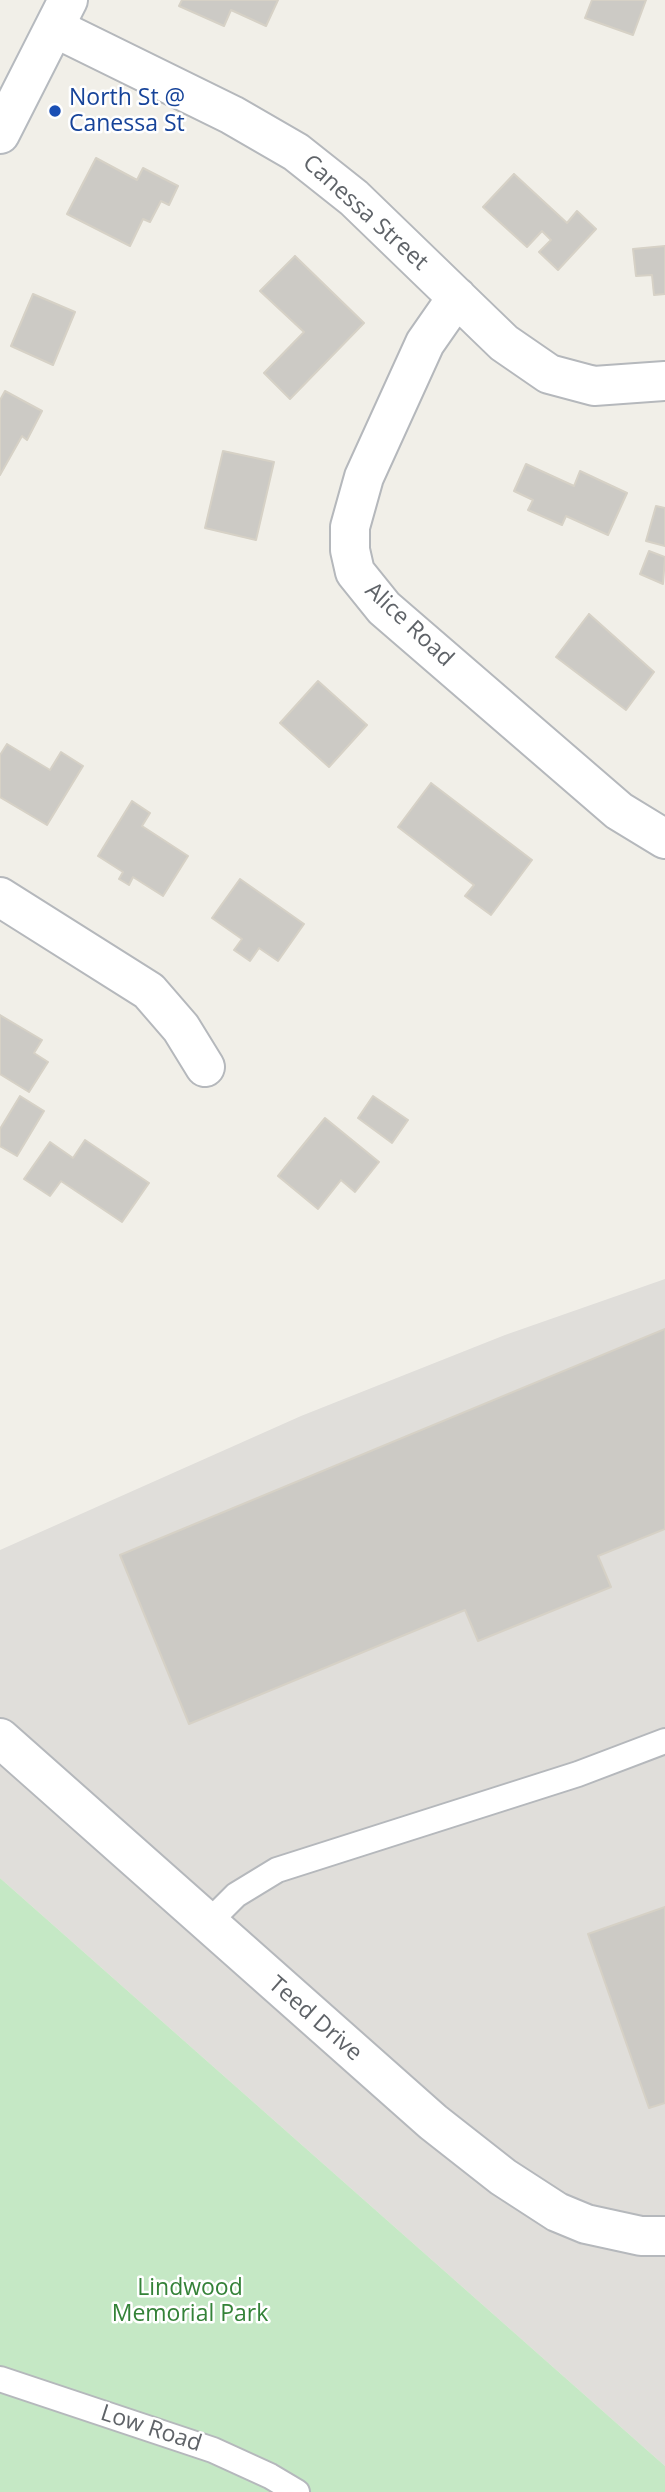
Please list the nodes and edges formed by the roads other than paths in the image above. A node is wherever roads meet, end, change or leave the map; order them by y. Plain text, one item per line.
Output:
1 (61, 14) edge
2 (0, 134) edge
3 (457, 297) junction
4 (665, 381) edge
5 (665, 839) edge
6 (0, 897) edge
7 (205, 1067) dead end
8 (0, 1738) edge
9 (665, 1741) edge
10 (208, 1924) junction
11 (665, 2236) edge
12 (0, 2379) edge
13 (298, 2492) edge

1 - 2 street
1 - 3 street, Canessa Street
3 - 4 street, Canessa Street
3 - 5 street, Alice Road
6 - 7 street
8 - 10 street, Teed Drive
9 - 10 lane
10 - 11 street, Teed Drive
12 - 13 lane, Low Road

